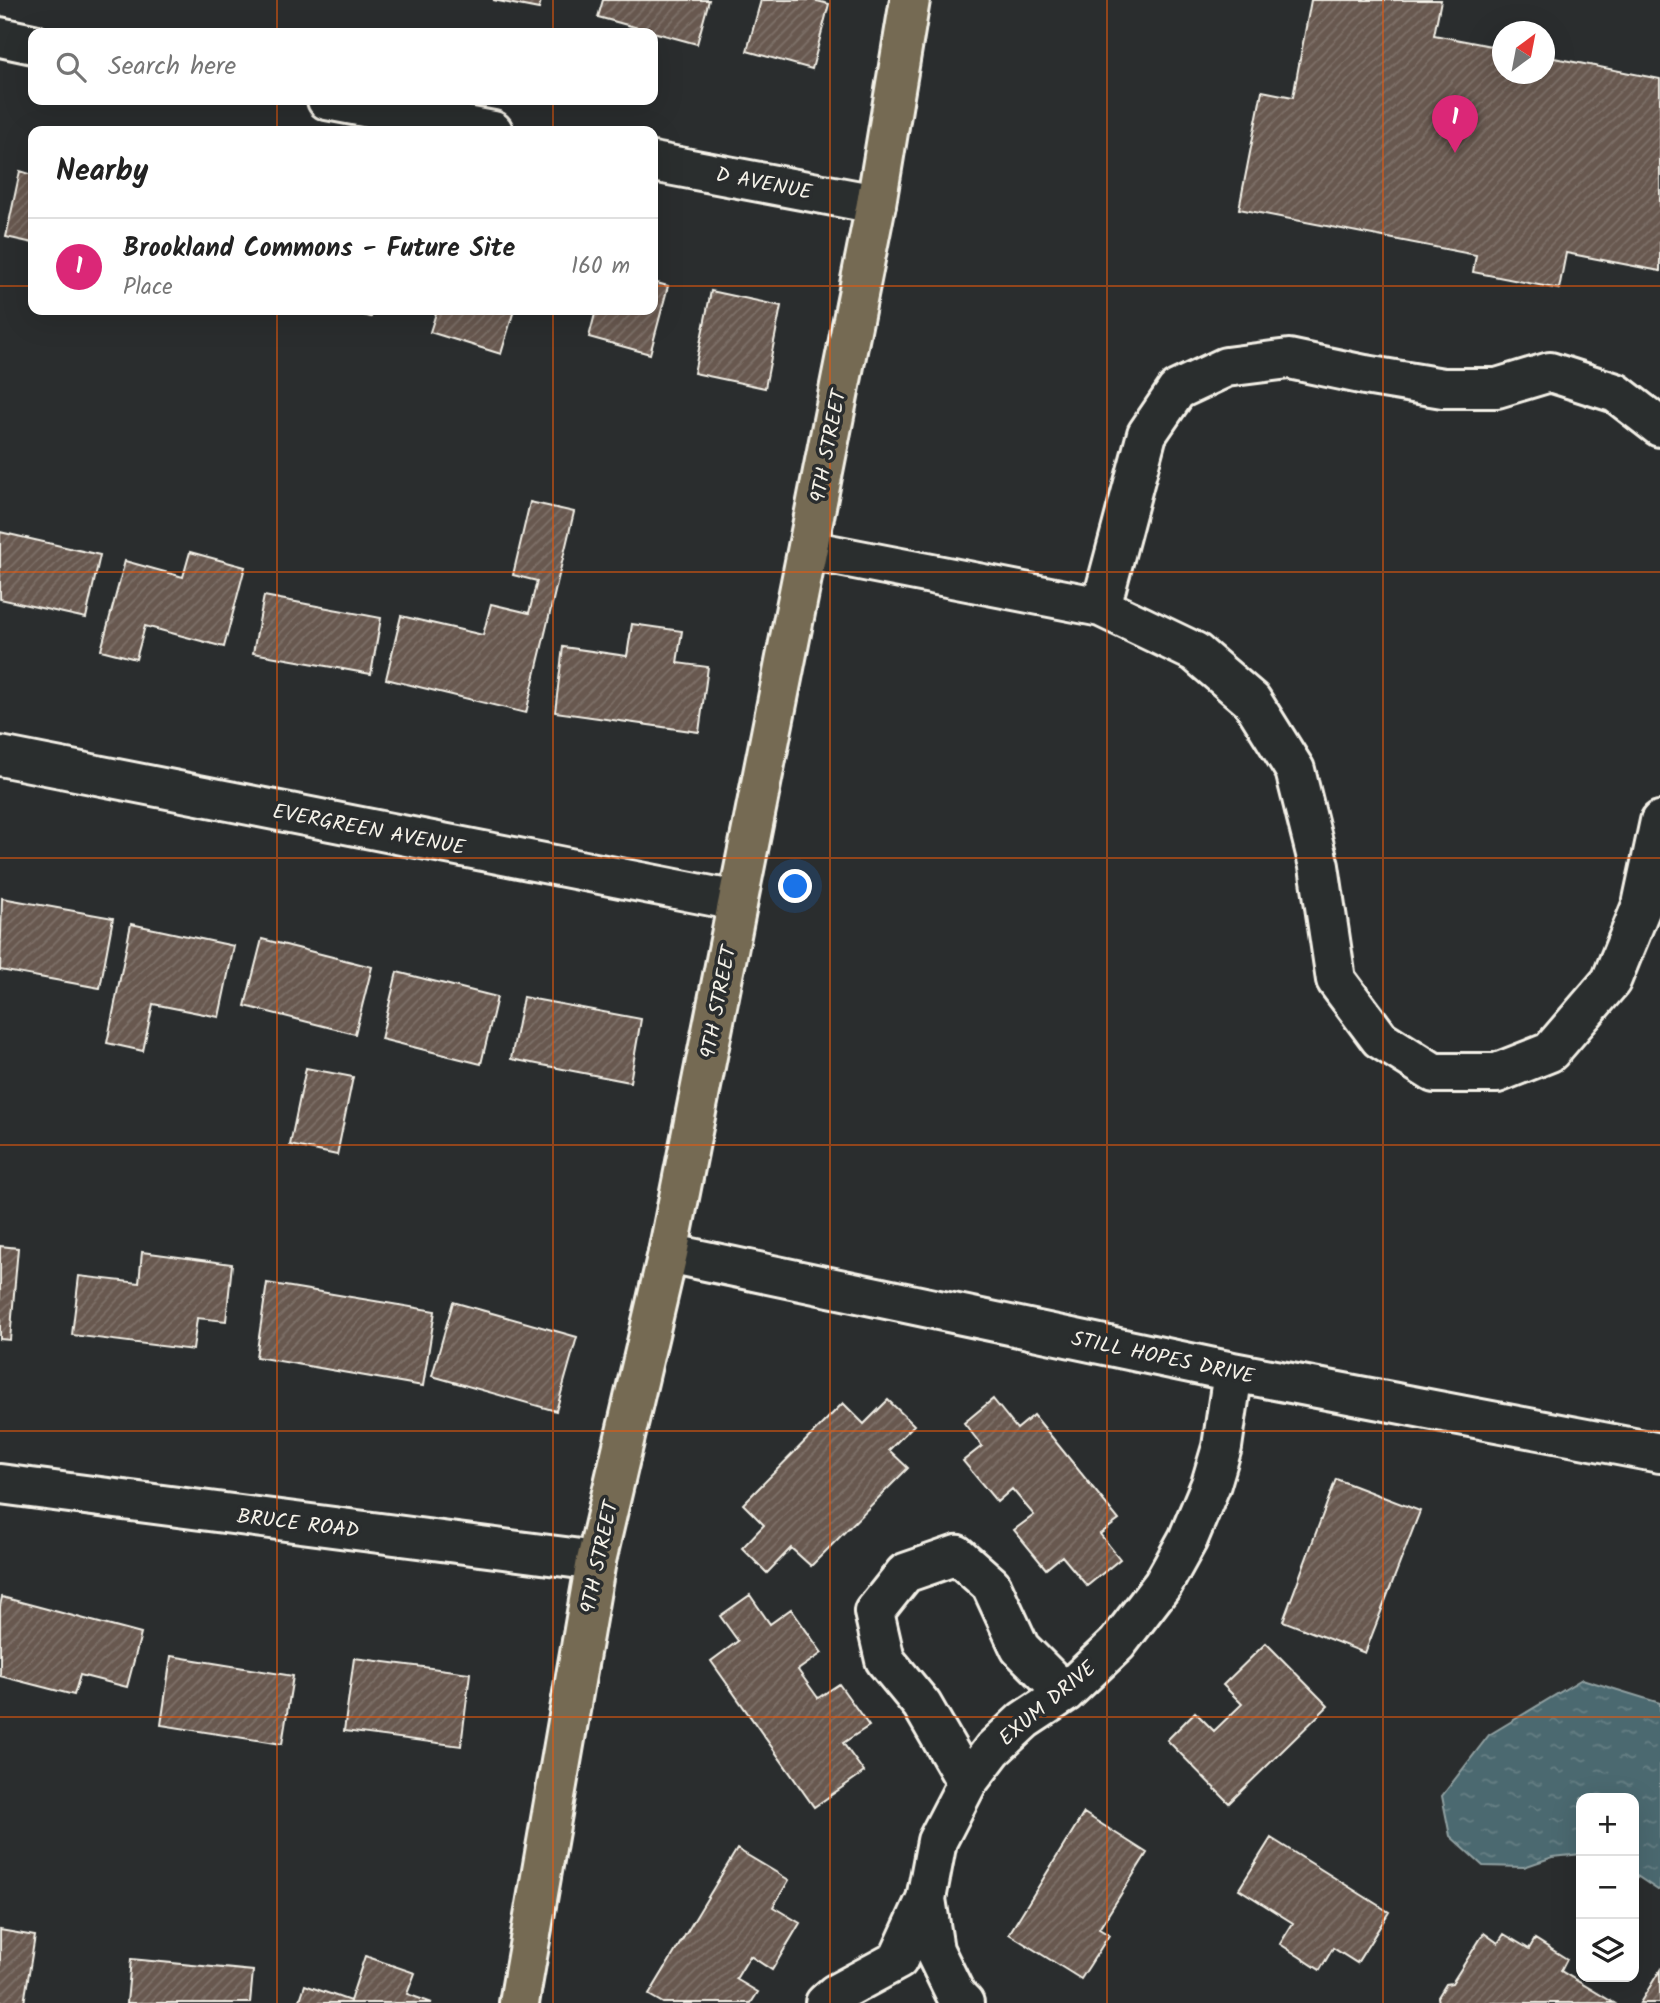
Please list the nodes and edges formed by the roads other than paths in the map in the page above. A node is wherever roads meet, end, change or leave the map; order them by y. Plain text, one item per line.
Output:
1 (910, 0) edge
2 (0, 37) edge
3 (28, 43) edge
4 (354, 105) edge
5 (466, 126) edge
6 (658, 163) edge
7 (876, 204) junction
8 (1660, 427) edge
9 (808, 550) junction
10 (1101, 607) junction
11 (0, 756) edge
12 (1660, 821) edge
13 (737, 901) junction
14 (668, 1253) junction
15 (1233, 1371) junction
16 (1660, 1454) edge
17 (0, 1484) edge
18 (596, 1561) junction
19 (1065, 1693) junction
20 (967, 1783) junction
21 (926, 1899) junction
22 (519, 2003) edge
23 (825, 2003) edge
24 (964, 2003) edge

1 - 7 main road, 9TH STREET
2 - 3 street
4 - 5 street
6 - 7 street, D AVENUE
7 - 9 main road, 9TH STREET
8 - 10 street
9 - 10 street
9 - 13 main road, 9TH STREET
10 - 12 street
11 - 13 street, EVERGREEN AVENUE
13 - 14 main road, 9TH STREET
14 - 15 street, STILL HOPES DRIVE
14 - 18 main road, 9TH STREET
15 - 16 street, STILL HOPES DRIVE
15 - 19 street, EXUM DRIVE
17 - 18 street, BRUCE ROAD
18 - 22 main road, 9TH STREET
19 - 20 street, EXUM DRIVE
19 - 20 street
20 - 21 street, EXUM DRIVE
21 - 23 street
21 - 24 street, EXUM DRIVE

